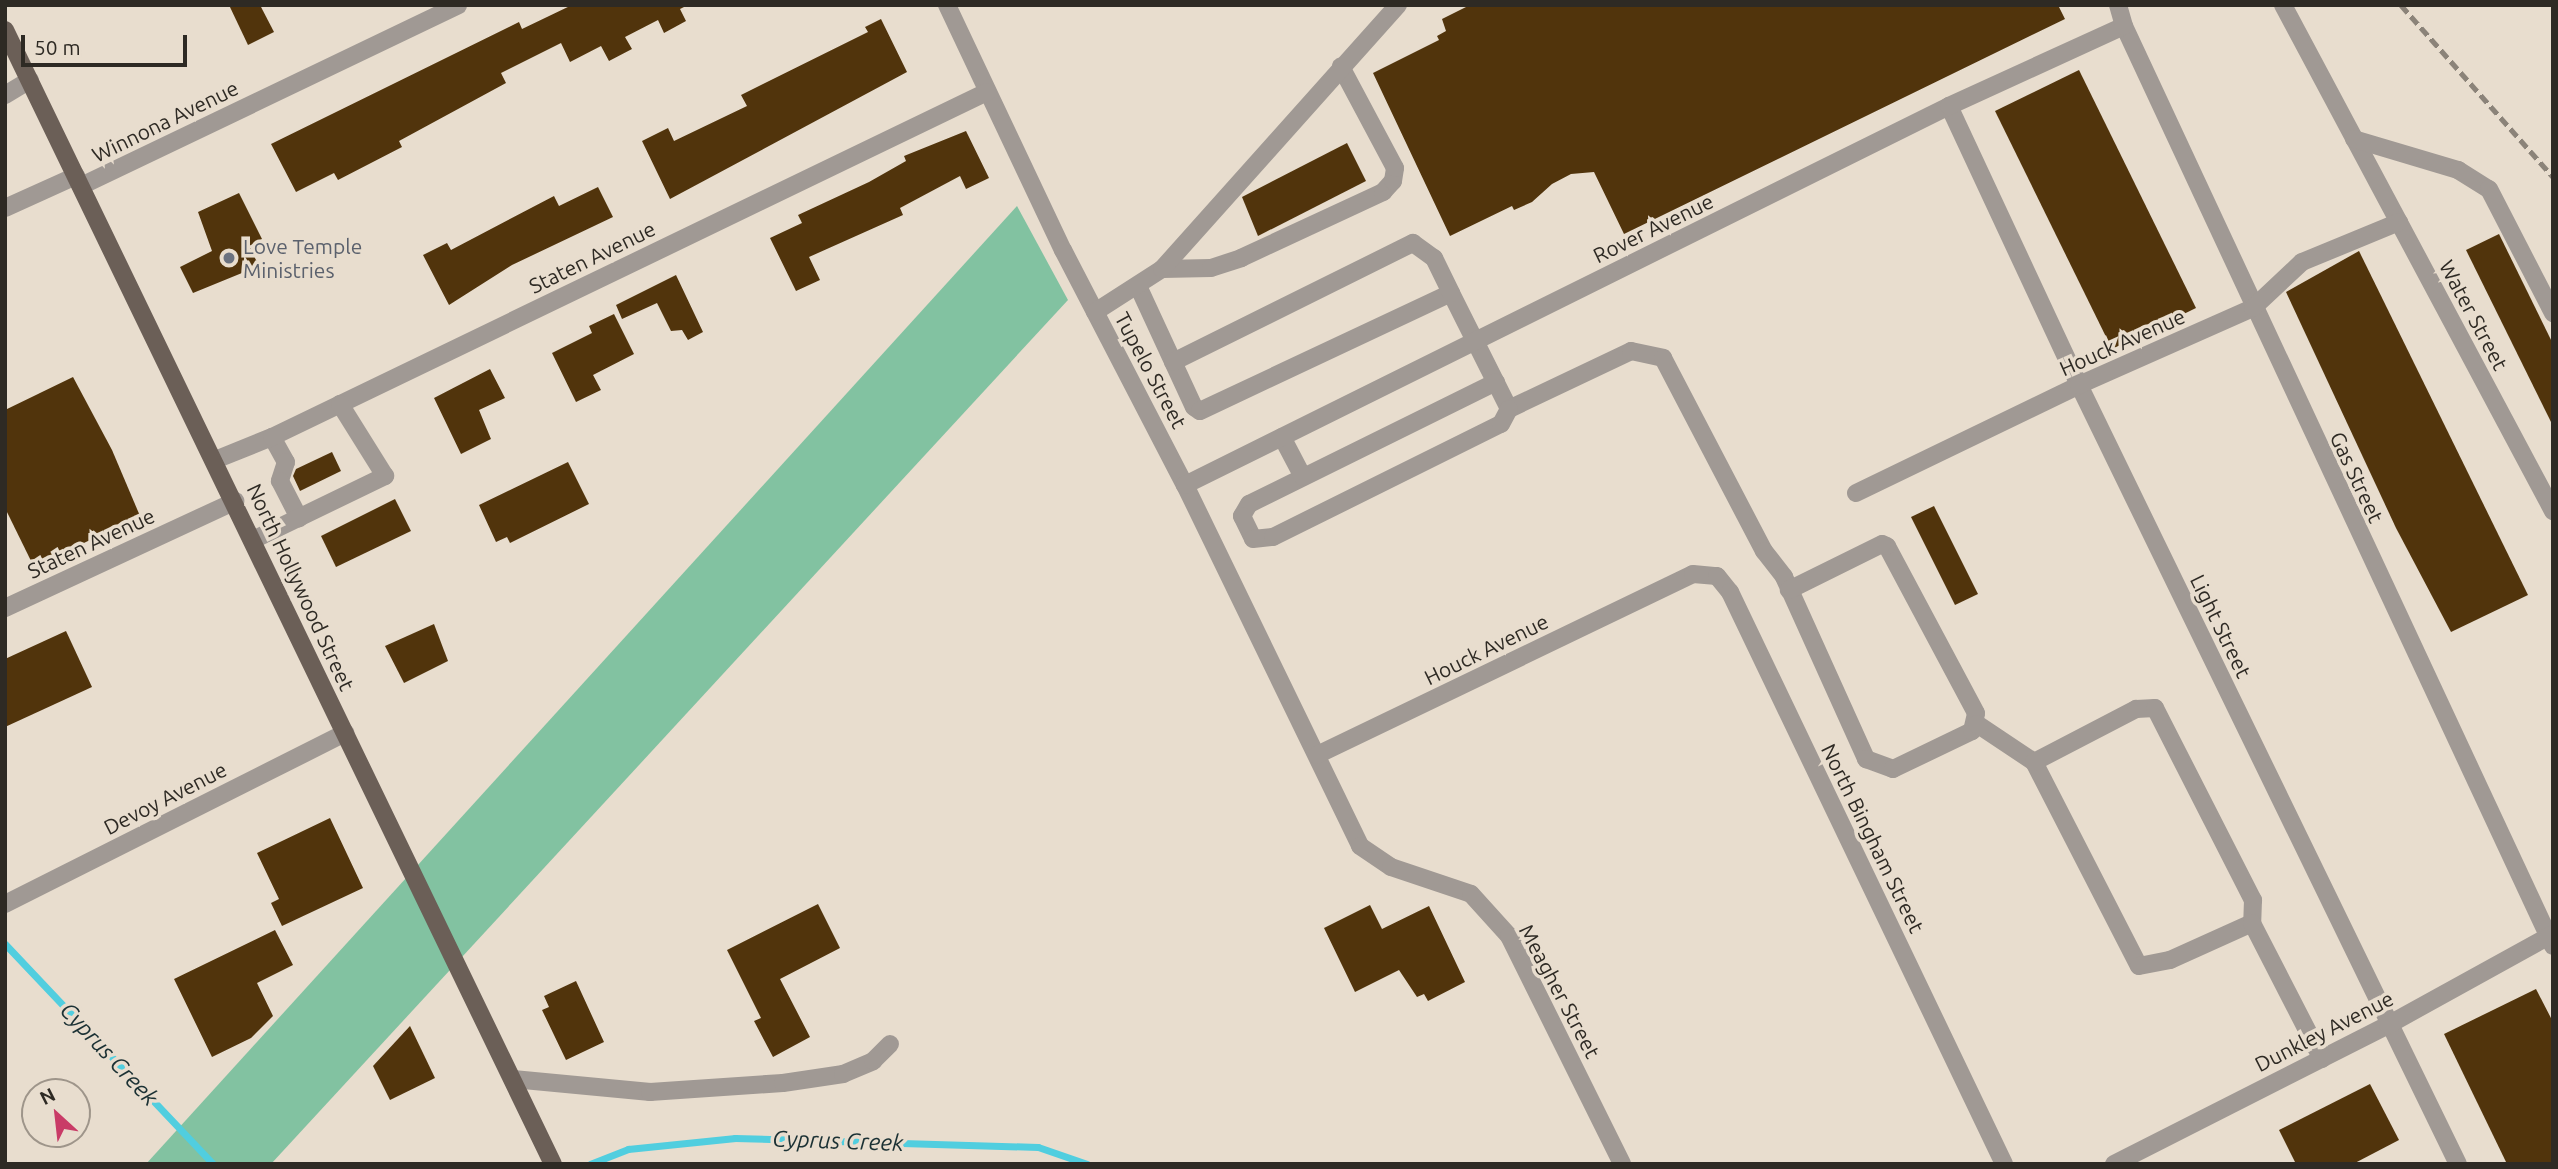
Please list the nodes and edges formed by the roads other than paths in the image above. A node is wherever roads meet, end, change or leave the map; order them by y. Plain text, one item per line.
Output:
1 (458, 5) edge
2 (947, 5) edge
3 (1398, 5) edge
4 (2118, 5) edge
5 (2283, 5) edge
6 (2124, 26) junction
7 (5, 30) edge
8 (1340, 67) junction
9 (30, 80) junction
10 (987, 92) junction
11 (5, 94) edge
12 (1949, 106) junction
13 (2354, 139) junction
14 (79, 181) junction
15 (7, 203) edge
16 (2399, 222) junction
17 (1162, 269) junction
18 (1138, 286) junction
19 (1451, 293) junction
20 (2253, 308) junction
21 (1095, 312) junction
22 (2553, 313) edge
23 (1476, 341) junction
24 (1173, 362) junction
25 (1496, 382) junction
26 (2079, 385) junction
27 (341, 404) junction
28 (1509, 409) junction
29 (271, 437) junction
30 (1282, 437) junction
31 (215, 460) junction
32 (1303, 477) junction
33 (1185, 485) junction
34 (1856, 493) dead end
35 (235, 501) junction
36 (2553, 511) edge
37 (299, 518) junction
38 (253, 540) junction
39 (1674, 583) joint
40 (1789, 590) junction
41 (5, 608) edge
42 (1977, 724) junction
43 (345, 733) junction
44 (1317, 755) junction
45 (2034, 762) junction
46 (10, 902) edge
47 (2252, 923) junction
48 (2551, 939) edge
49 (2388, 1025) junction
50 (890, 1044) dead end
51 (2322, 1059) junction
52 (513, 1079) junction
53 (553, 1164) edge
54 (1622, 1164) edge
55 (2004, 1164) edge
56 (2114, 1164) edge
57 (2458, 1164) edge

1 - 14 street, Winnona Avenue
2 - 10 street, Tupelo Street
3 - 8 street
4 - 6 street
5 - 13 street, Water Street
6 - 12 street, Rover Avenue
6 - 20 street, Gas Street
7 - 9 main road, North Hollywood Street
8 - 17 street
8 - 17 street
9 - 11 street
9 - 14 main road, North Hollywood Street
10 - 21 street, Tupelo Street
10 - 27 street, Staten Avenue
12 - 23 street, Rover Avenue
12 - 26 street, Light Street
13 - 16 street, Water Street
13 - 22 street
14 - 15 street, Winnona Avenue
14 - 31 main road, North Hollywood Street
16 - 20 street, Houck Avenue
16 - 36 street, Water Street
17 - 18 street
18 - 21 street
18 - 24 street
19 - 23 street
19 - 24 street
19 - 24 street
20 - 26 street, Houck Avenue
20 - 48 street, Gas Street
21 - 33 street, Tupelo Street
23 - 25 street
23 - 30 street, Rover Avenue
25 - 28 street
25 - 32 street
26 - 34 street, Houck Avenue
26 - 49 street, Light Street
27 - 29 street, Staten Avenue
27 - 37 street
28 - 32 street
28 - 40 street
29 - 31 street, Staten Avenue
29 - 37 street
30 - 32 street
30 - 33 street, Rover Avenue
31 - 35 main road, North Hollywood Street
33 - 44 street, Tupelo Street
35 - 38 main road, North Hollywood Street
35 - 41 street, Staten Avenue
37 - 38 street
38 - 43 main road, North Hollywood Street
39 - 44 street, Houck Avenue
39 - 55 street, North Bingham Street
40 - 42 street
40 - 42 street
42 - 45 street
43 - 46 street, Devoy Avenue
43 - 52 main road, North Hollywood Street
44 - 54 street, Meagher Street
45 - 47 street
45 - 47 street
47 - 51 street
48 - 49 street, Dunkley Avenue
49 - 51 street, Dunkley Avenue
49 - 57 street, Light Street
50 - 52 street
51 - 56 street, Dunkley Avenue
52 - 53 main road, North Hollywood Street

